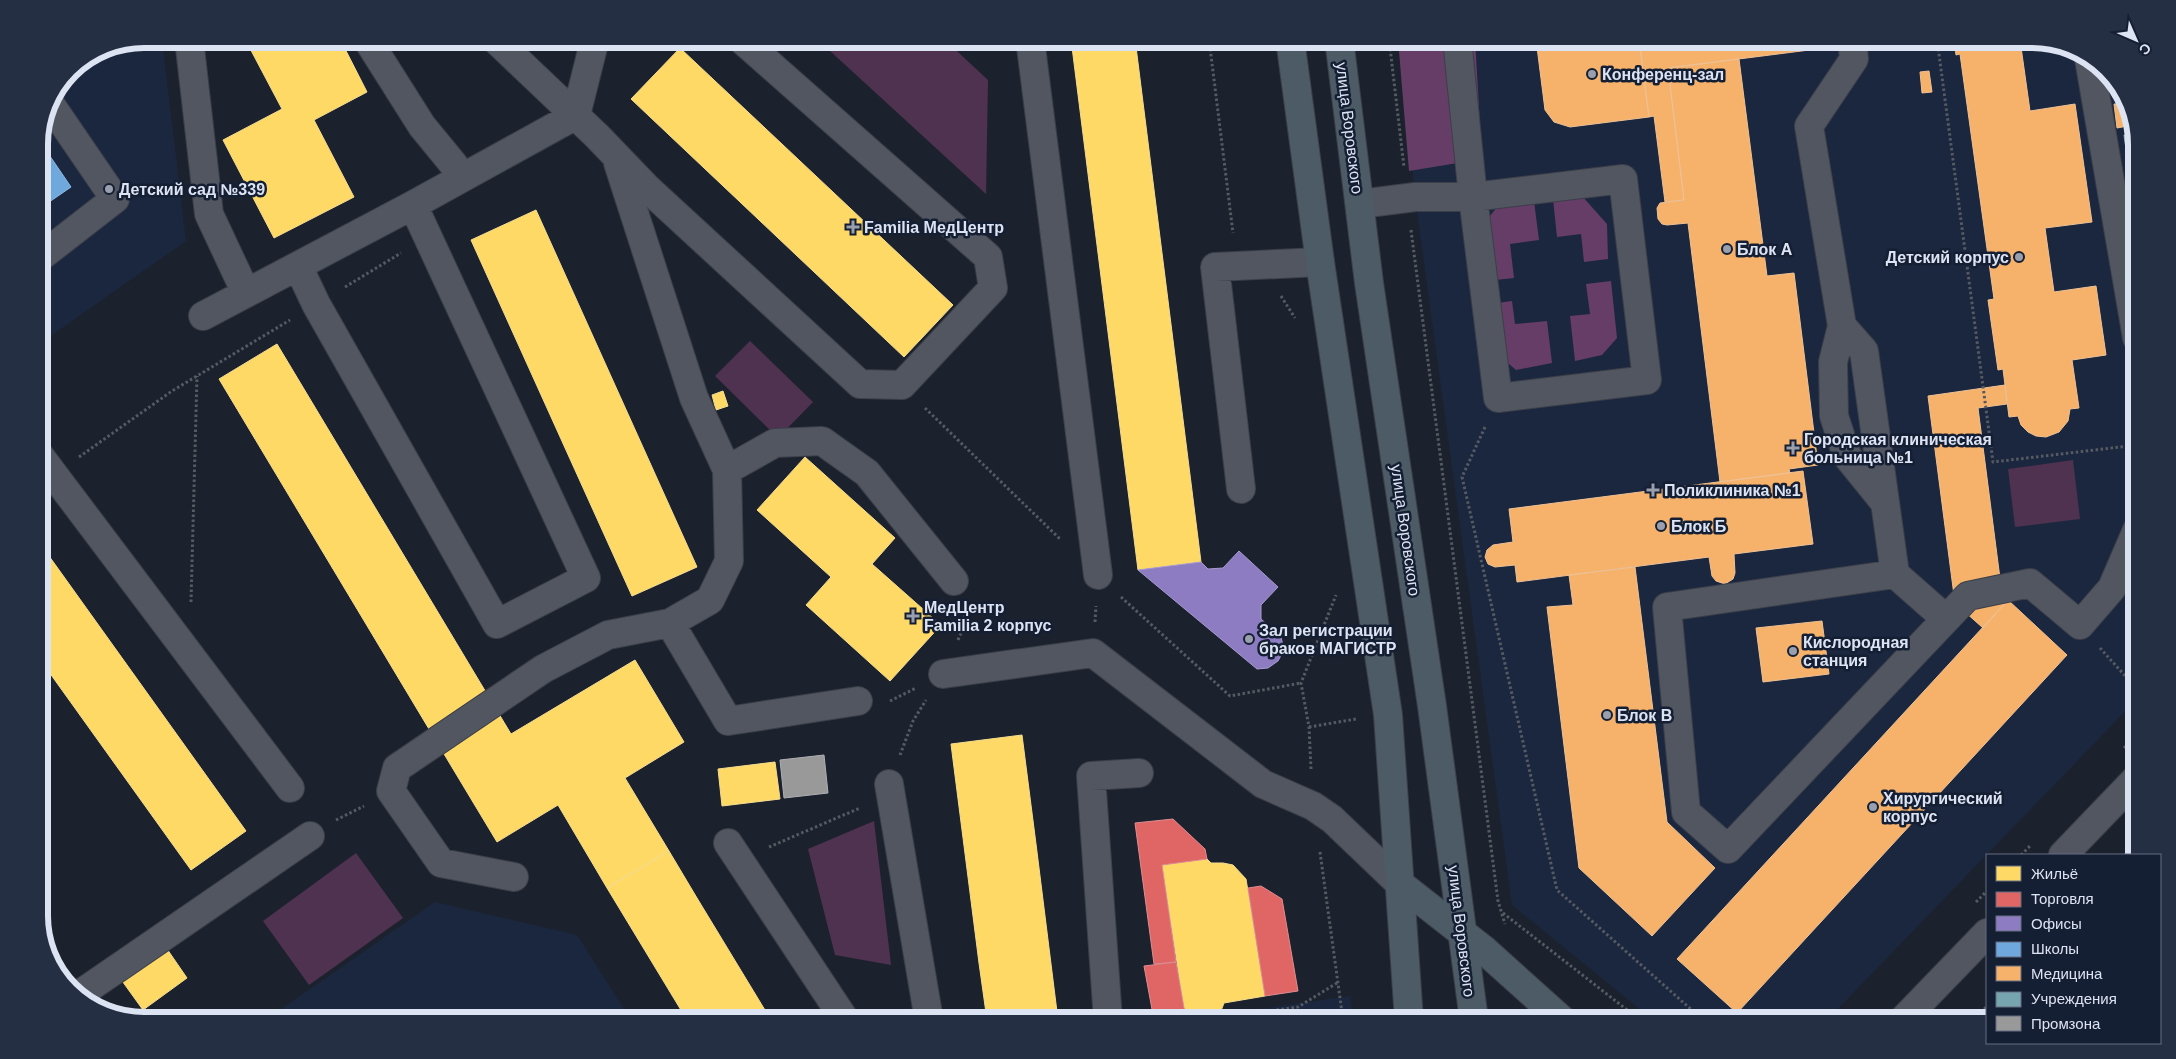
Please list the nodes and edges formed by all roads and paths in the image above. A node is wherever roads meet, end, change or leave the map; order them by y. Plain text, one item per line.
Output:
1 (190, 48) edge
2 (373, 48) edge
3 (505, 48) edge
4 (593, 48) edge
5 (751, 48) edge
6 (1031, 48) edge
7 (1209, 48) edge
8 (1291, 48) edge
9 (1340, 48) edge
10 (1390, 48) edge
11 (1458, 48) edge
12 (1853, 48) edge
13 (1938, 48) edge
14 (2091, 67) edge
15 (54, 110) edge
16 (576, 115) junction
17 (617, 159) junction
18 (462, 178) junction
19 (1474, 197) junction
20 (1407, 198) junction
21 (1360, 204) junction
22 (413, 205) junction
23 (48, 251) edge
24 (1320, 262) junction
25 (1262, 265) junction
26 (298, 266) junction
27 (2128, 286) edge
28 (246, 293) junction
29 (202, 316) dead end
30 (1298, 323) dead end
31 (1842, 326) junction
32 (197, 376) dead end
33 (902, 385) junction
34 (1498, 398) junction
35 (2128, 446) edge
36 (48, 466) edge
37 (727, 470) junction
38 (1240, 489) dead end
39 (1886, 504) junction
40 (1063, 541) dead end
41 (2128, 551) edge
42 (1895, 574) junction
43 (1098, 575) junction
44 (954, 581) joint
45 (1337, 594) dead end
46 (190, 608) dead end
47 (1946, 619) junction
48 (670, 623) junction
49 (2080, 625) junction
50 (1093, 653) junction
51 (943, 674) junction
52 (2128, 679) edge
53 (1301, 683) junction
54 (858, 701) joint
55 (1139, 773) dead end
56 (888, 784) junction
57 (290, 788) dead end
58 (2128, 796) edge
59 (1313, 806) junction
60 (310, 836) dead end
61 (733, 851) joint
62 (2064, 854) edge
63 (514, 877) dead end
64 (1400, 884) junction
65 (1502, 912) junction
66 (1507, 930) dead end
67 (1463, 933) junction
68 (1986, 934) edge
69 (1337, 983) junction
70 (84, 991) edge
71 (839, 1012) edge
72 (928, 1012) edge
73 (1107, 1012) edge
74 (1263, 1012) edge
75 (1341, 1012) edge
76 (1408, 1012) edge
77 (1473, 1012) edge
78 (1553, 1012) edge
79 (1630, 1012) edge
80 (1693, 1012) edge
81 (1911, 1012) edge

1 - 28 street
2 - 18 street
3 - 16 street
4 - 16 street
5 - 33 street
6 - 43 street
7 - 25 path
8 - 24 main road
9 - 21 main road, улица Воровского
10 - 20 path
11 - 19 street
12 - 31 street
13 - 35 path
14 - 27 street
15 - 23 street
16 - 17 street
16 - 18 street
17 - 33 street
17 - 37 street
18 - 22 street
19 - 20 street
19 - 34 street
19 - 34 street
20 - 21 street
20 - 65 path
21 - 67 main road, улица Воровского
22 - 26 street
22 - 26 street
24 - 25 street
24 - 64 main road
25 - 30 path
25 - 38 street
26 - 28 street
28 - 29 street
31 - 39 street
31 - 39 street
32 - 46 path
33 - 40 path
34 - 80 path
36 - 57 street
37 - 44 street
37 - 48 street
39 - 42 street
41 - 49 street
42 - 47 street
42 - 47 street
43 - 50 path
43 - 53 path
44 - 51 path
45 - 53 path
47 - 49 street
48 - 54 street
48 - 63 street
49 - 52 path
50 - 51 street
50 - 59 street
51 - 54 path
51 - 56 path
53 - 59 path
55 - 73 street
56 - 61 path
56 - 72 street
58 - 62 street
59 - 64 street
59 - 69 path
60 - 70 street
61 - 71 street
64 - 67 main road
64 - 76 main road
65 - 66 path
65 - 79 path
67 - 77 main road, улица Воровского
67 - 78 main road
68 - 81 street
69 - 74 path
69 - 75 path

